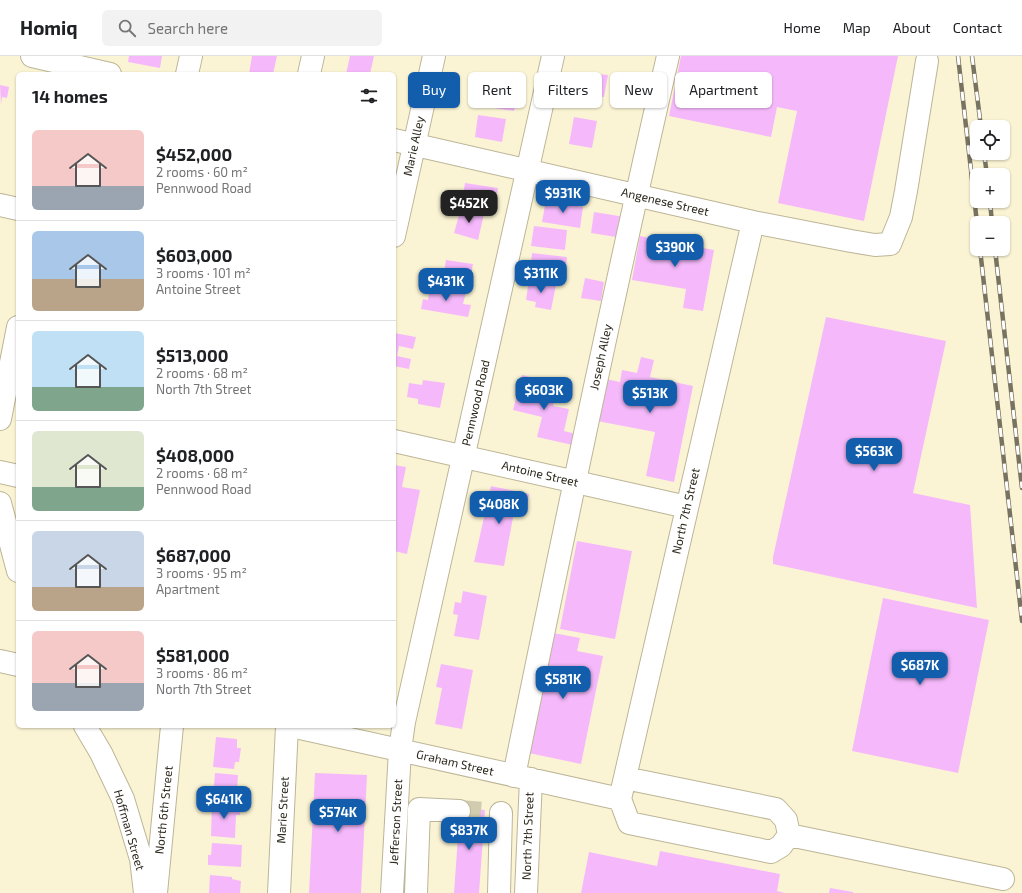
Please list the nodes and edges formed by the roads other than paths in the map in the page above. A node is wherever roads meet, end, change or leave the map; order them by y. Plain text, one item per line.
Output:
1 (32, 56) edge
2 (191, 56) edge
3 (314, 56) edge
4 (434, 56) edge
5 (553, 56) edge
6 (668, 56) edge
7 (926, 61) dead end
8 (73, 65) edge
9 (102, 72) edge
10 (187, 72) edge
11 (310, 72) edge
12 (404, 142) edge
13 (528, 171) junction
14 (636, 196) junction
15 (0, 205) edge
16 (16, 209) edge
17 (396, 217) edge
18 (753, 222) junction
19 (16, 334) edge
20 (10, 354) edge
21 (0, 419) edge
22 (396, 441) edge
23 (464, 457) junction
24 (0, 472) edge
25 (16, 476) edge
26 (574, 482) junction
27 (0, 503) edge
28 (687, 507) junction
29 (16, 563) edge
30 (0, 661) edge
31 (16, 665) edge
32 (86, 728) edge
33 (172, 728) edge
34 (287, 728) edge
35 (300, 728) edge
36 (400, 750) junction
37 (523, 778) junction
38 (625, 778) junction
39 (620, 799) junction
40 (397, 807) junction
41 (419, 809) junction
42 (459, 811) tunnel mouth
43 (529, 812) junction
44 (790, 835) junction
45 (1003, 879) dead end
46 (145, 893) edge
47 (156, 893) edge
48 (279, 893) edge
49 (392, 893) edge
50 (416, 893) edge
51 (499, 893) edge
52 (526, 893) edge

1 - 8 street
2 - 10 street
3 - 11 street
4 - 12 street, Marie Alley
5 - 13 street, Pennwood Road
6 - 14 street, Joseph Alley
7 - 18 street, Angenese Street
8 - 9 street
12 - 13 street, Angenese Street
12 - 17 street, Marie Alley
13 - 14 street, Angenese Street
13 - 23 street, Pennwood Road
14 - 18 street, Angenese Street
14 - 26 street, Joseph Alley
15 - 16 street
18 - 28 street, North 7th Street
19 - 20 street
20 - 21 street
22 - 23 street, Antoine Street
23 - 26 street, Antoine Street
23 - 36 street, Pennwood Road
24 - 25 street
26 - 28 street, Antoine Street
26 - 37 street, Joseph Alley
27 - 29 street
28 - 38 street, North 7th Street
30 - 31 street
32 - 46 street, Hoffman Street
33 - 47 street, North 6th Street
34 - 48 street, Marie Street
35 - 36 street, Graham Street
36 - 37 street, Graham Street
36 - 40 street, Jefferson Street
37 - 39 street, Graham Street
37 - 43 street, North 7th Street
38 - 39 street, North 7th Street
38 - 44 street
39 - 44 street
40 - 41 street
40 - 49 street, Jefferson Street
41 - 42 street
41 - 50 street
43 - 51 street
43 - 52 street, North 7th Street
44 - 45 street

